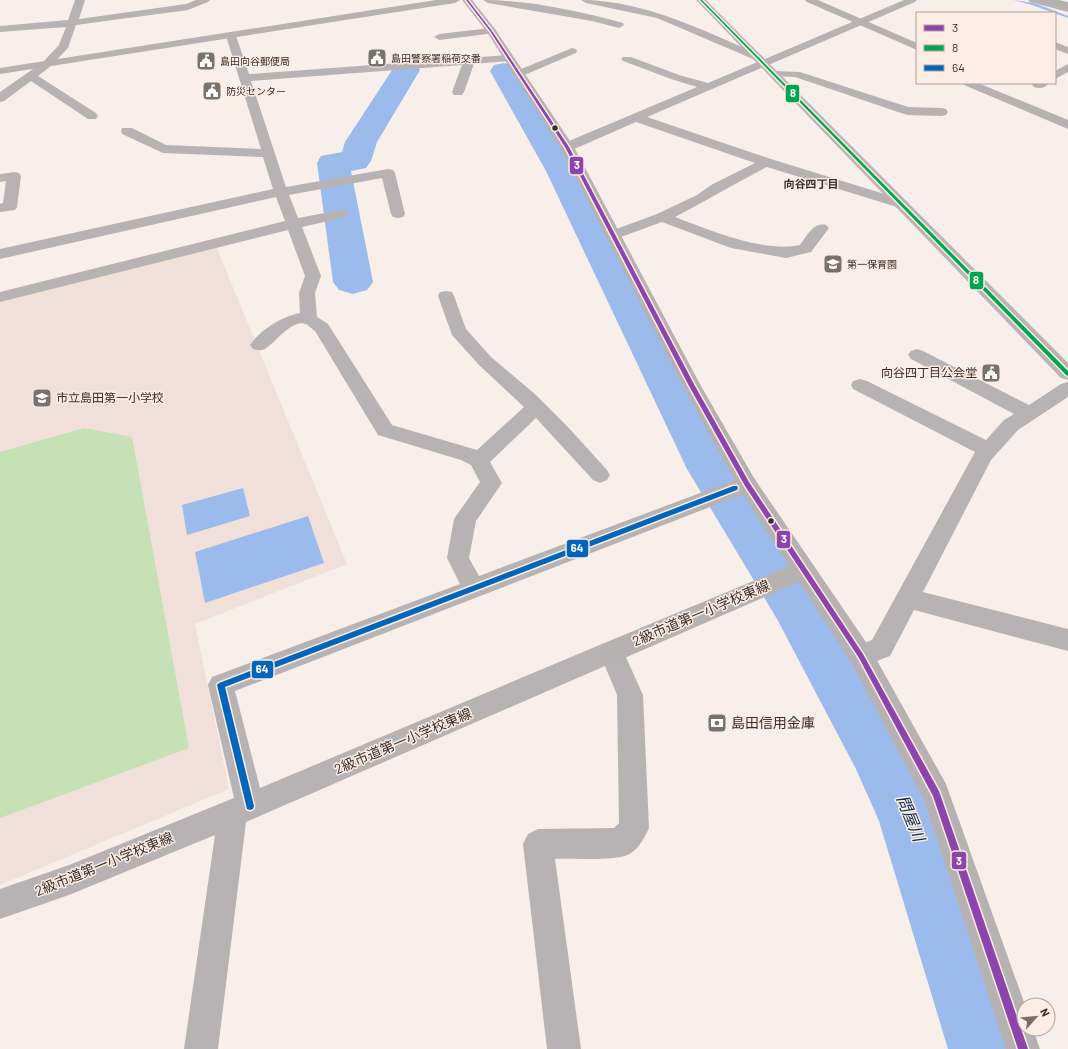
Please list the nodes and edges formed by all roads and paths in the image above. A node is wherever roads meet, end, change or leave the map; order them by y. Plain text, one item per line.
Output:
1 (80, 0) edge
2 (205, 0) edge
3 (455, 0) edge
4 (467, 0) edge
5 (488, 0) edge
6 (586, 0) edge
7 (701, 0) edge
8 (810, 0) edge
9 (912, 0) edge
10 (1039, 1) edge
11 (884, 2) dead end
12 (1068, 5) edge
13 (897, 6) junction
14 (1068, 9) edge
15 (1068, 13) edge
16 (861, 22) junction
17 (71, 23) junction
18 (619, 24) dead end
19 (0, 29) edge
20 (491, 31) junction
21 (231, 36) junction
22 (439, 37) dead end
23 (1056, 45) edge
24 (916, 47) edge
25 (572, 51) dead end
26 (1068, 51) edge
27 (627, 59) dead end
28 (760, 60) junction
29 (469, 61) junction
30 (47, 64) junction
31 (1067, 64) edge
32 (513, 66) junction
33 (0, 71) edge
34 (774, 74) junction
35 (1056, 75) edge
36 (31, 76) junction
37 (245, 78) junction
38 (970, 84) edge
39 (709, 87) junction
40 (458, 92) dead end
41 (0, 98) edge
42 (942, 112) dead end
43 (92, 116) dead end
44 (636, 118) junction
45 (1068, 126) edge
46 (127, 131) dead end
47 (567, 148) junction
48 (269, 153) junction
49 (766, 162) junction
50 (0, 178) edge
51 (281, 192) junction
52 (902, 204) junction
53 (0, 208) edge
54 (341, 214) dead end
55 (398, 214) dead end
56 (662, 217) junction
57 (292, 224) junction
58 (821, 228) dead end
59 (613, 235) junction
60 (0, 254) edge
61 (446, 296) dead end
62 (0, 297) edge
63 (309, 319) junction
64 (259, 345) dead end
65 (917, 355) dead end
66 (1068, 374) edge
67 (860, 385) dead end
68 (1068, 388) edge
69 (536, 407) junction
70 (1029, 413) junction
71 (989, 450) junction
72 (478, 460) junction
73 (600, 475) dead end
74 (747, 484) junction
75 (800, 571) junction
76 (474, 589) junction
77 (907, 598) junction
78 (1068, 640) edge
79 (611, 652) junction
80 (861, 656) junction
81 (241, 809) junction
82 (0, 904) edge
83 (201, 1049) edge
84 (564, 1049) edge
85 (1023, 1049) edge

1 - 17 street
2 - 17 street
3 - 21 street
4 - 20 street
5 - 18 street
6 - 28 street
7 - 28 main road
8 - 16 street
9 - 13 street
10 - 12 highway
10 - 14 street
10 - 15 street
11 - 13 street
13 - 16 street
16 - 24 street
16 - 28 street
17 - 19 street
17 - 30 street
20 - 22 street
20 - 32 street
21 - 30 street
21 - 37 street
23 - 26 street
25 - 32 street
27 - 39 street
28 - 34 main road
28 - 39 street
29 - 32 street
29 - 37 street
29 - 40 street
30 - 33 street
30 - 36 street
31 - 35 street
32 - 47 street
34 - 42 street
34 - 52 main road
36 - 41 street
36 - 43 street
37 - 48 street
38 - 45 street
39 - 44 street
44 - 47 street
44 - 49 street
46 - 48 street
47 - 59 street
48 - 51 street
49 - 52 street
49 - 56 street
50 - 53 street
51 - 55 street
51 - 57 street
51 - 60 street
52 - 66 main road
54 - 57 street
56 - 58 street
56 - 59 street
57 - 62 street
57 - 63 street
59 - 74 street
61 - 69 street
63 - 64 street
63 - 72 street
65 - 70 street
67 - 71 street
68 - 70 street
69 - 72 street
69 - 73 street
70 - 71 street
71 - 77 street
72 - 76 street
74 - 75 street
74 - 76 street
75 - 79 street, 2級市道第一小学校東線
75 - 80 street
76 - 81 street
77 - 78 street
77 - 80 street
79 - 81 street, 2級市道第一小学校東線
79 - 84 street
80 - 85 street
81 - 82 street, 2級市道第一小学校東線
81 - 83 street

